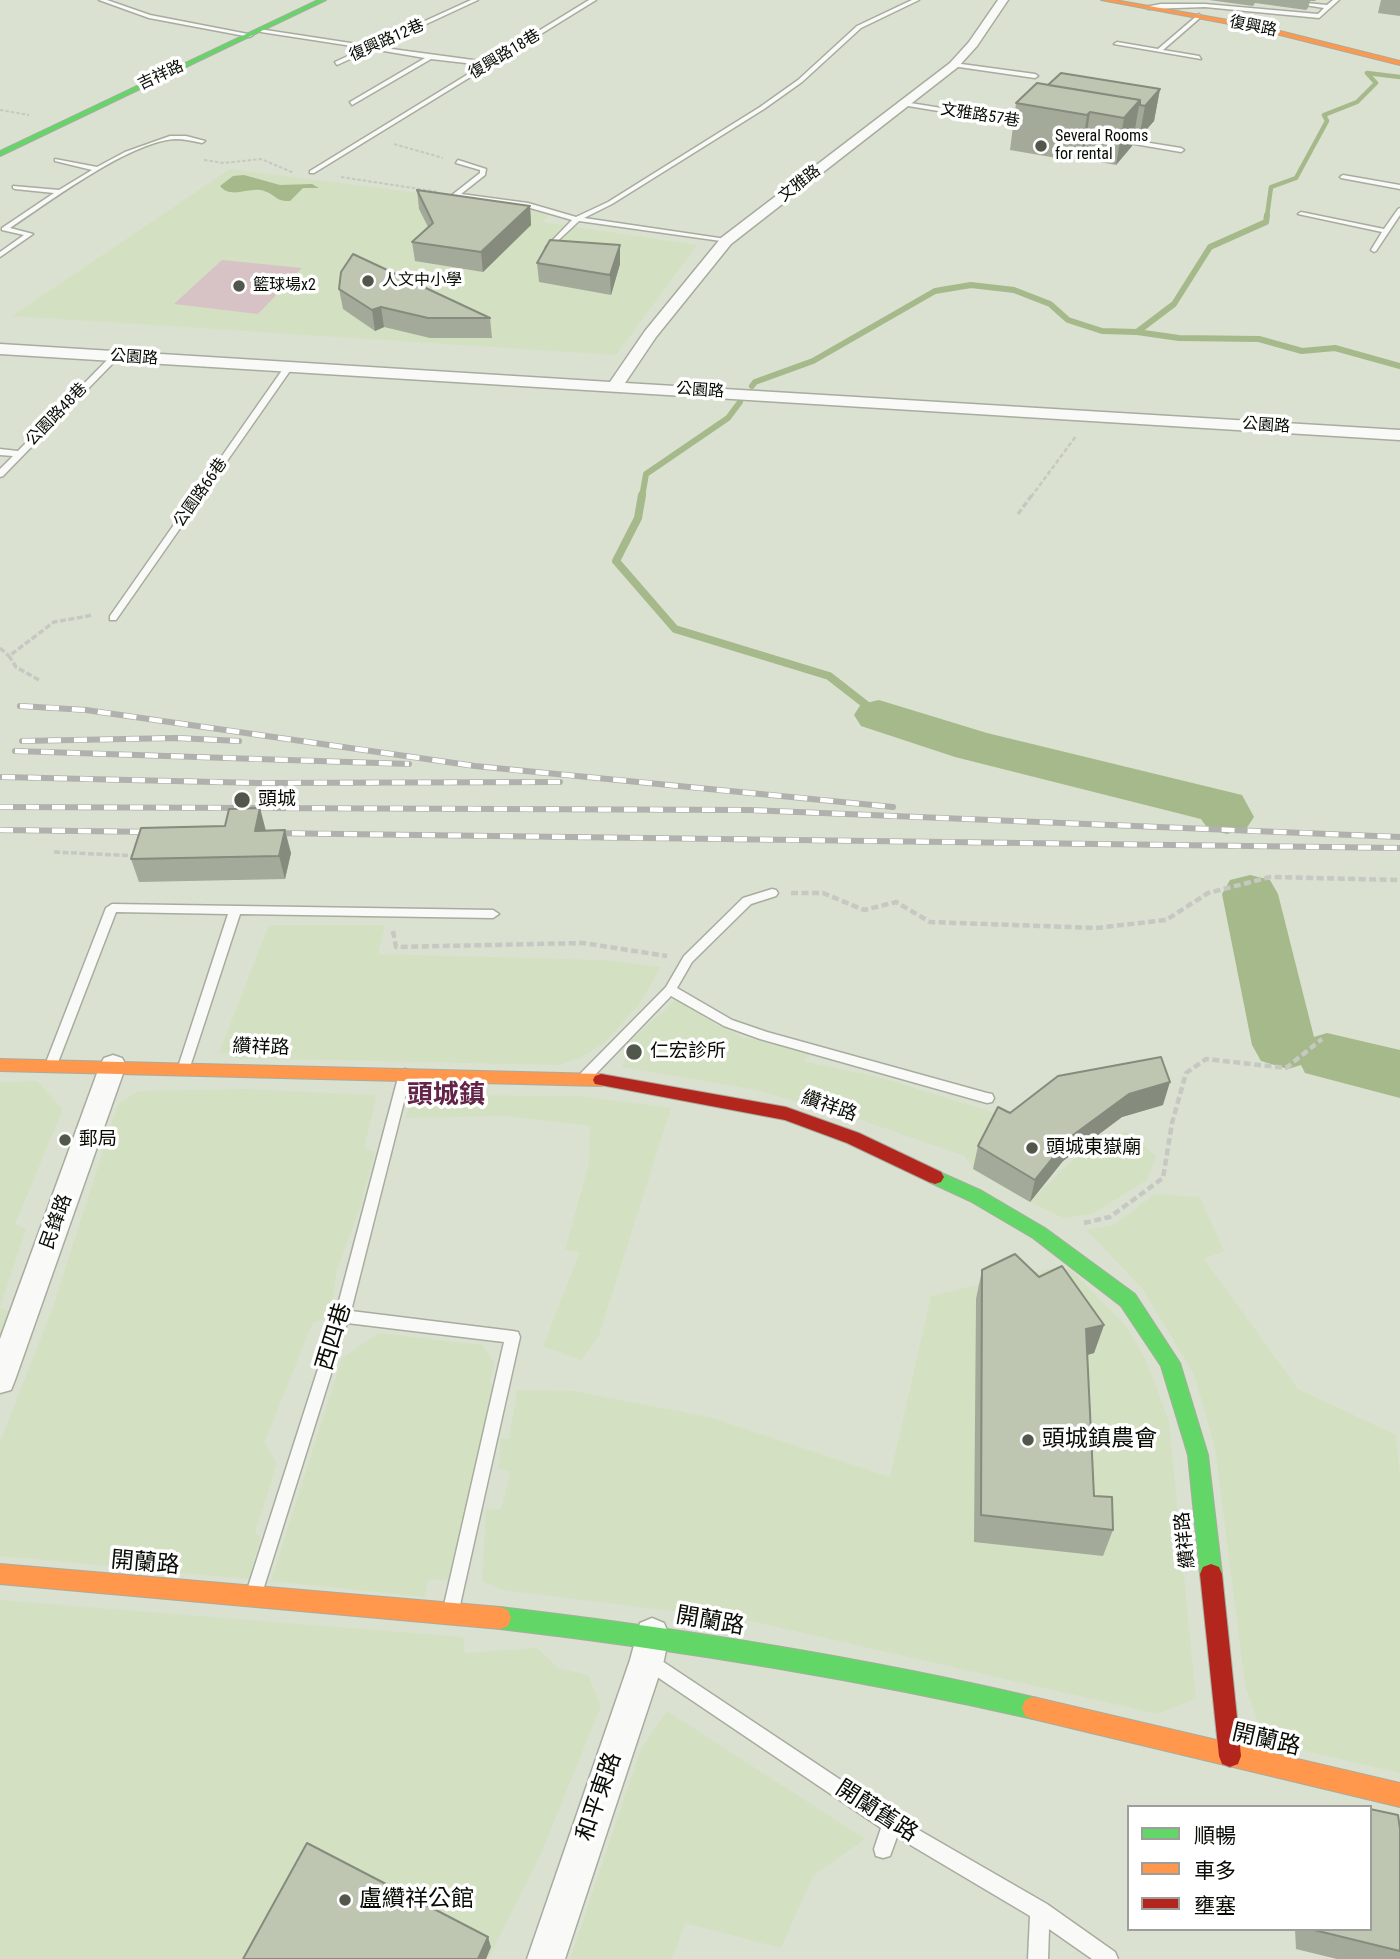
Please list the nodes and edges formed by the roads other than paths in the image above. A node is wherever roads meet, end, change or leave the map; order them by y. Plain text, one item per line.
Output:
1 (102, 0) edge
2 (323, 0) edge
3 (475, 0) edge
4 (593, 0) edge
5 (916, 0) edge
6 (1003, 0) edge
7 (1104, 0) edge
8 (1168, 0) edge
9 (1277, 0) edge
10 (1336, 0) edge
11 (1153, 4) edge
12 (1328, 7) junction
13 (1199, 16) junction
14 (255, 32) junction
15 (1117, 44) dead end
16 (372, 48) junction
17 (1159, 51) junction
18 (430, 57) junction
19 (1199, 58) dead end
20 (337, 63) dead end
21 (1400, 63) edge
22 (493, 64) junction
23 (954, 65) junction
24 (1035, 76) dead end
25 (352, 103) dead end
26 (904, 104) junction
27 (1035, 125) edge
28 (1115, 139) edge
29 (202, 141) dead end
30 (1181, 150) dead end
31 (0, 154) edge
32 (57, 160) dead end
33 (458, 162) road end
34 (98, 169) junction
35 (312, 172) road end
36 (1343, 177) dead end
37 (15, 187) dead end
38 (1400, 187) edge
39 (61, 192) junction
40 (1400, 210) edge
41 (1301, 214) dead end
42 (577, 219) junction
43 (1386, 231) junction
44 (726, 241) junction
45 (548, 248) edge
46 (1374, 250) dead end
47 (0, 255) edge
48 (0, 349) edge
49 (115, 357) junction
50 (288, 368) junction
51 (615, 386) junction
52 (1400, 435) edge
53 (0, 452) edge
54 (19, 454) junction
55 (0, 474) edge
56 (113, 618) road end
57 (772, 893) road end
58 (235, 911) junction
59 (493, 914) dead end
60 (670, 990) junction
61 (0, 1065) edge
62 (51, 1065) junction
63 (113, 1065) junction
64 (184, 1067) junction
65 (405, 1074) junction
66 (586, 1077) junction
67 (987, 1098) dead end
68 (342, 1316) junction
69 (0, 1380) edge
70 (0, 1574) edge
71 (253, 1597) junction
72 (450, 1613) junction
73 (650, 1647) junction
74 (1230, 1756) junction
75 (1400, 1795) edge
76 (892, 1824) junction
77 (883, 1849) dead end
78 (1040, 1910) junction
79 (546, 1959) edge
80 (1038, 1959) edge
81 (1108, 1959) edge

1 - 14 lane
2 - 14 street, 吉祥路
3 - 16 lane, 復興路12巷
4 - 22 lane, 復興路18巷
5 - 42 lane
6 - 23 street, 文雅路
7 - 11 street, 復興路
8 - 11 lane
9 - 12 lane
10 - 12 lane
11 - 12 lane
11 - 13 street, 復興路
13 - 17 lane
13 - 21 street, 復興路
14 - 16 lane
14 - 31 street, 吉祥路
15 - 17 lane
16 - 18 lane
16 - 20 lane, 復興路12巷
17 - 19 lane
18 - 22 lane
18 - 25 lane
22 - 35 lane, 復興路18巷
23 - 24 lane
23 - 26 street, 文雅路
26 - 27 lane, 文雅路57巷
26 - 44 street, 文雅路
28 - 30 lane
29 - 34 lane
32 - 34 lane
33 - 42 lane
34 - 39 lane
36 - 38 lane
37 - 39 lane
39 - 47 lane
40 - 43 lane
41 - 43 lane
42 - 44 lane
42 - 45 lane
43 - 46 lane
44 - 51 street, 文雅路
48 - 49 street, 公園路
49 - 50 street, 公園路
49 - 54 lane, 公園路48巷
50 - 51 street, 公園路
50 - 56 lane, 公園路66巷
51 - 52 street, 公園路
53 - 54 lane
54 - 55 lane, 公園路48巷
57 - 60 lane
58 - 59 lane
58 - 62 lane
58 - 64 lane
60 - 66 lane
60 - 67 lane
61 - 62 street, 纘祥路
62 - 63 street, 纘祥路
63 - 64 street, 纘祥路
63 - 69 street, 民鋒路
64 - 65 street, 纘祥路
65 - 66 street, 纘祥路
65 - 68 lane, 西四巷
66 - 74 street, 纘祥路
68 - 71 lane, 西四巷
68 - 72 lane
70 - 71 street, 開蘭路
71 - 72 street, 開蘭路
72 - 73 street, 開蘭路
73 - 74 street, 開蘭路
73 - 76 lane, 開蘭舊路
73 - 79 street, 和平東路
74 - 75 street, 開蘭路
76 - 77 lane
76 - 78 lane, 開蘭舊路
78 - 80 lane
78 - 81 lane, 開蘭舊路

